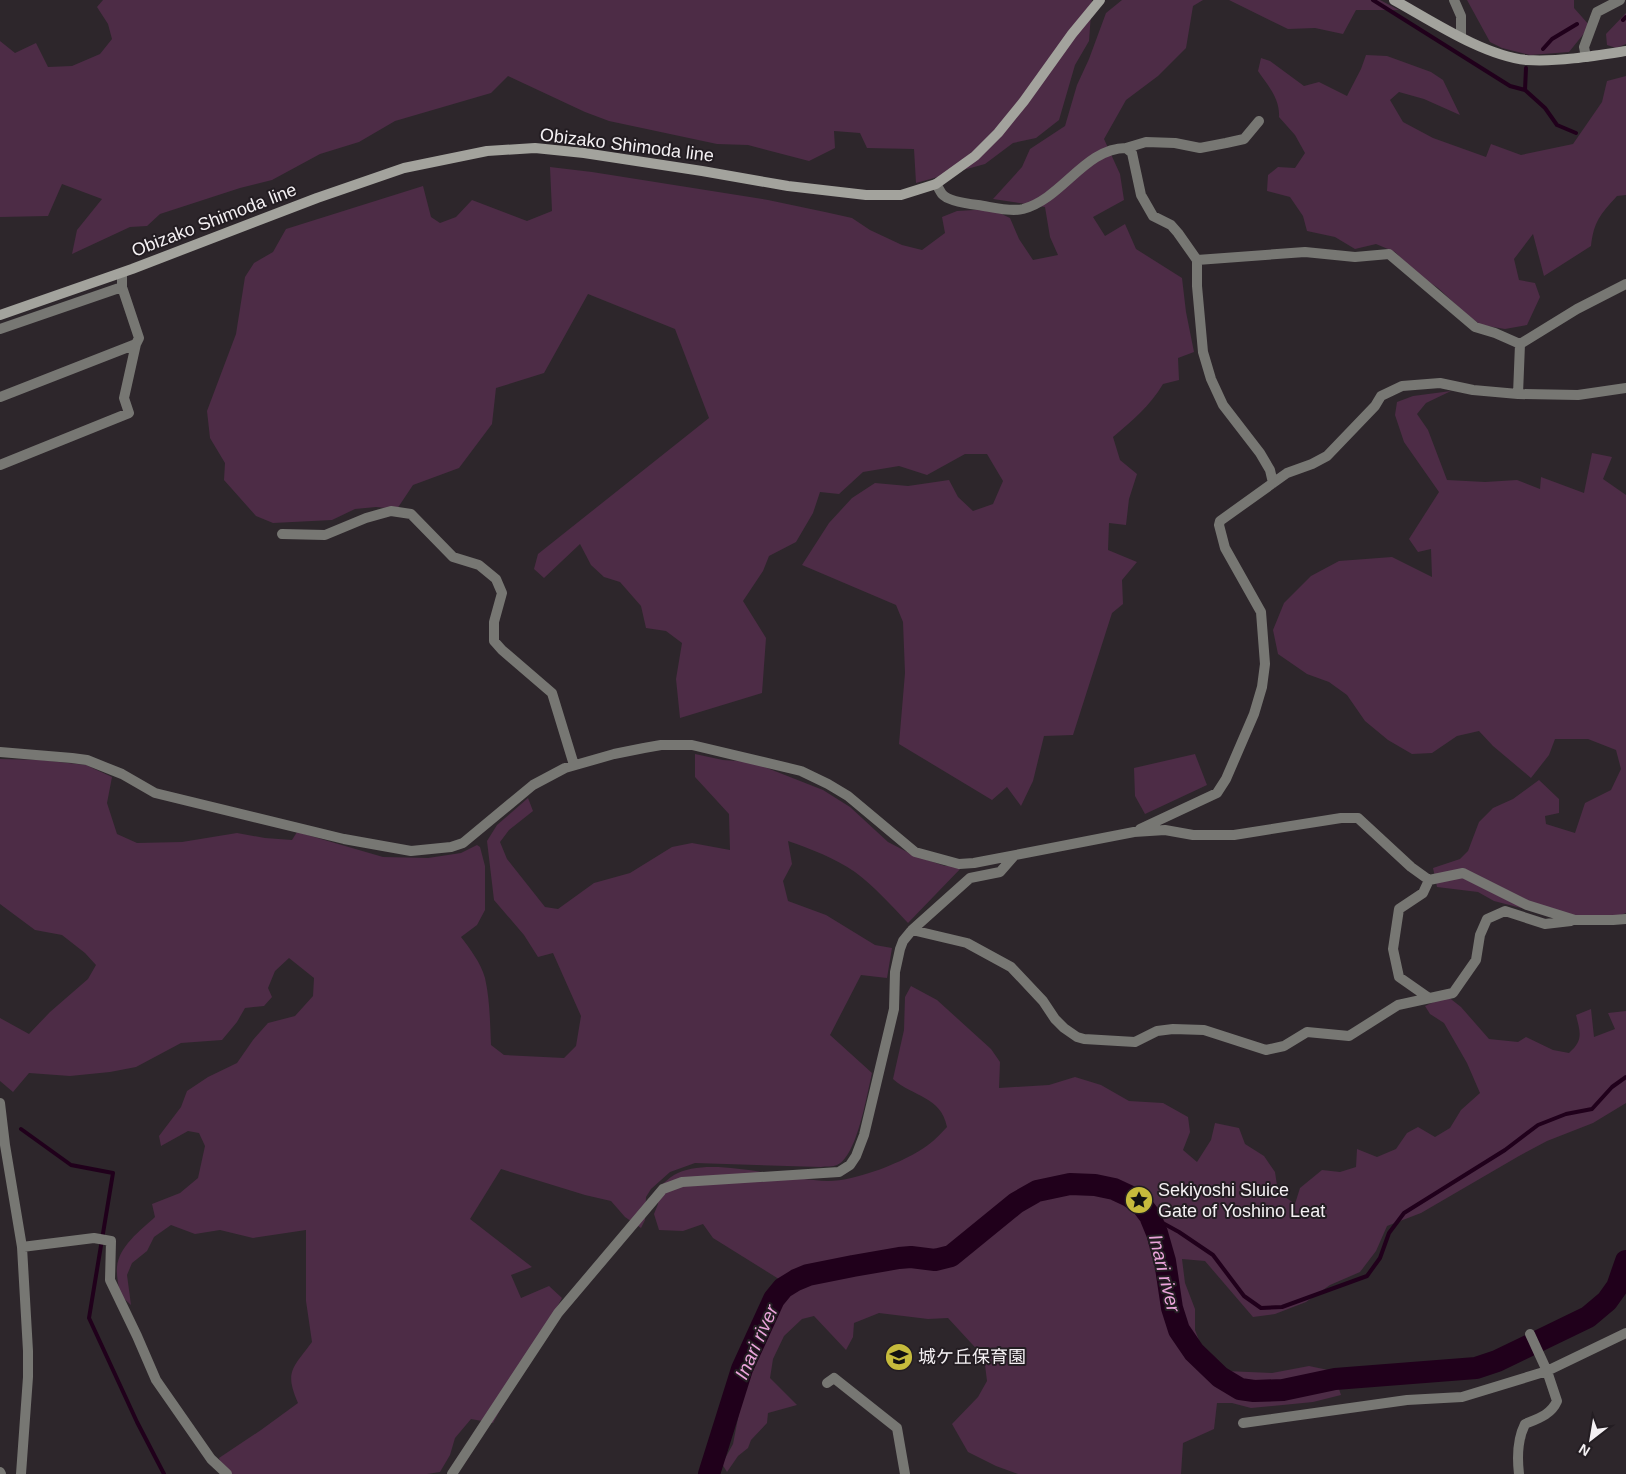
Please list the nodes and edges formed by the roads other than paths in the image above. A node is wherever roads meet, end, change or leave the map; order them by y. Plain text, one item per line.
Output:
1 (1100, 0) edge
2 (1394, 0) edge
3 (1454, 0) edge
4 (1620, 0) edge
5 (1461, 37) junction
6 (1626, 51) edge
7 (1586, 57) junction
8 (1259, 121) dead end
9 (1126, 148) junction
10 (936, 184) junction
11 (1197, 260) junction
12 (122, 273) junction
13 (1626, 284) edge
14 (122, 287) junction
15 (0, 315) edge
16 (0, 329) edge
17 (136, 344) junction
18 (1520, 344) junction
19 (1626, 388) edge
20 (1518, 394) junction
21 (0, 397) edge
22 (0, 465) edge
23 (1272, 483) junction
24 (282, 534) dead end
25 (0, 752) edge
26 (574, 765) junction
27 (1134, 832) junction
28 (1014, 856) junction
29 (1429, 880) junction
30 (1626, 919) edge
31 (1577, 920) junction
32 (912, 930) junction
33 (1429, 998) junction
34 (0, 1103) edge
35 (22, 1247) junction
36 (1626, 1333) edge
37 (1530, 1334) dead end
38 (1547, 1371) junction
39 (827, 1383) dead end
40 (1244, 1424) dead end
41 (21, 1474) edge
42 (227, 1474) edge
43 (452, 1474) edge
44 (905, 1474) edge
45 (1519, 1474) edge

1 - 10 main road, Obizako Shimoda line
2 - 5 main road
3 - 5 street
4 - 7 street
5 - 7 main road
6 - 7 main road
8 - 9 street
9 - 10 street
9 - 11 street
10 - 12 main road, Obizako Shimoda line
11 - 18 street
11 - 23 street
12 - 14 street
12 - 15 main road, Obizako Shimoda line
13 - 18 street
14 - 16 street
14 - 17 street
17 - 21 street
17 - 22 street
18 - 20 street
19 - 20 street
20 - 23 street
23 - 27 street
24 - 26 street
25 - 26 street
26 - 28 street
27 - 28 street
27 - 29 street
28 - 32 street
29 - 31 street
29 - 33 street
30 - 31 street
31 - 33 street
32 - 33 street
32 - 43 street
34 - 35 street
35 - 41 street
35 - 42 street
36 - 38 street
37 - 38 street
38 - 40 street
38 - 45 street
39 - 44 street

